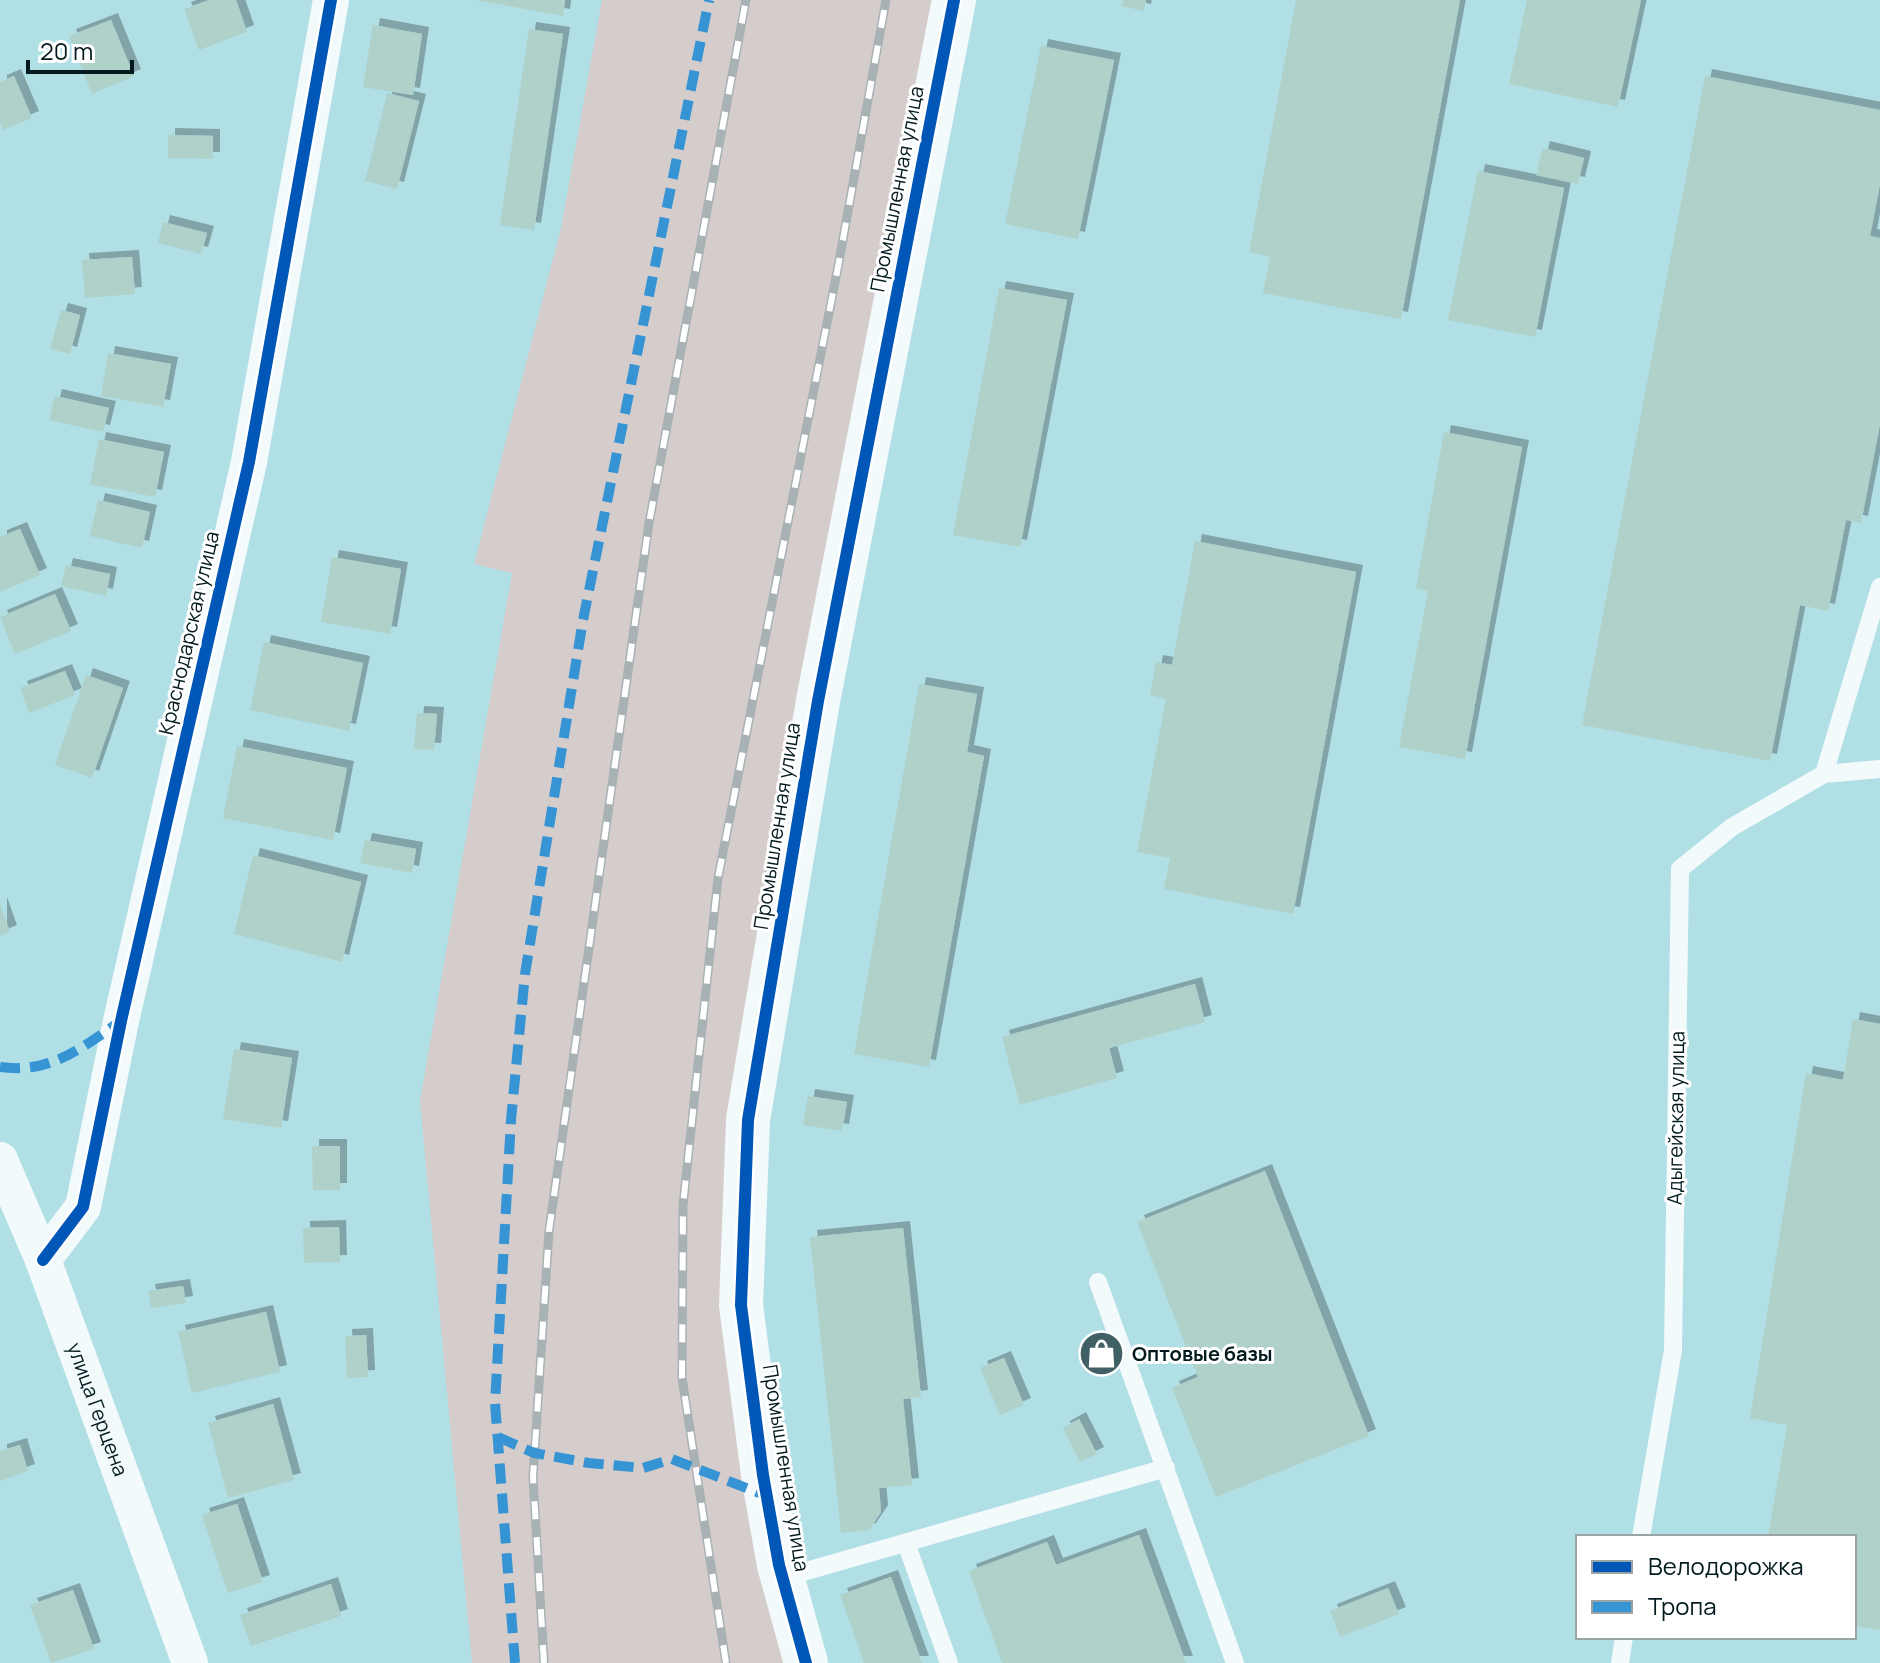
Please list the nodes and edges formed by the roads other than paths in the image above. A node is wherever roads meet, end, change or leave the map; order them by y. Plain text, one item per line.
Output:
1 (331, 0) edge
2 (954, 0) edge
3 (1880, 587) edge
4 (1880, 769) edge
5 (1824, 774) junction
6 (0, 1160) edge
7 (43, 1260) junction
8 (1098, 1282) dead end
9 (1166, 1468) junction
10 (1641, 1535) edge
11 (906, 1543) junction
12 (782, 1578) junction
13 (1624, 1639) edge
14 (190, 1663) edge
15 (806, 1663) edge
16 (949, 1663) edge
17 (1235, 1663) edge
18 (1620, 1663) edge

1 - 7 street, Краснодарская улица
2 - 12 street, Промышленная улица
3 - 5 lane
4 - 5 lane, Адыгейская улица
5 - 10 lane, Адыгейская улица
6 - 7 street, улица Герцена
7 - 14 street, улица Герцена
8 - 9 lane
9 - 11 lane
9 - 17 lane
11 - 12 lane
11 - 16 lane
12 - 15 street, Промышленная улица
13 - 18 lane

